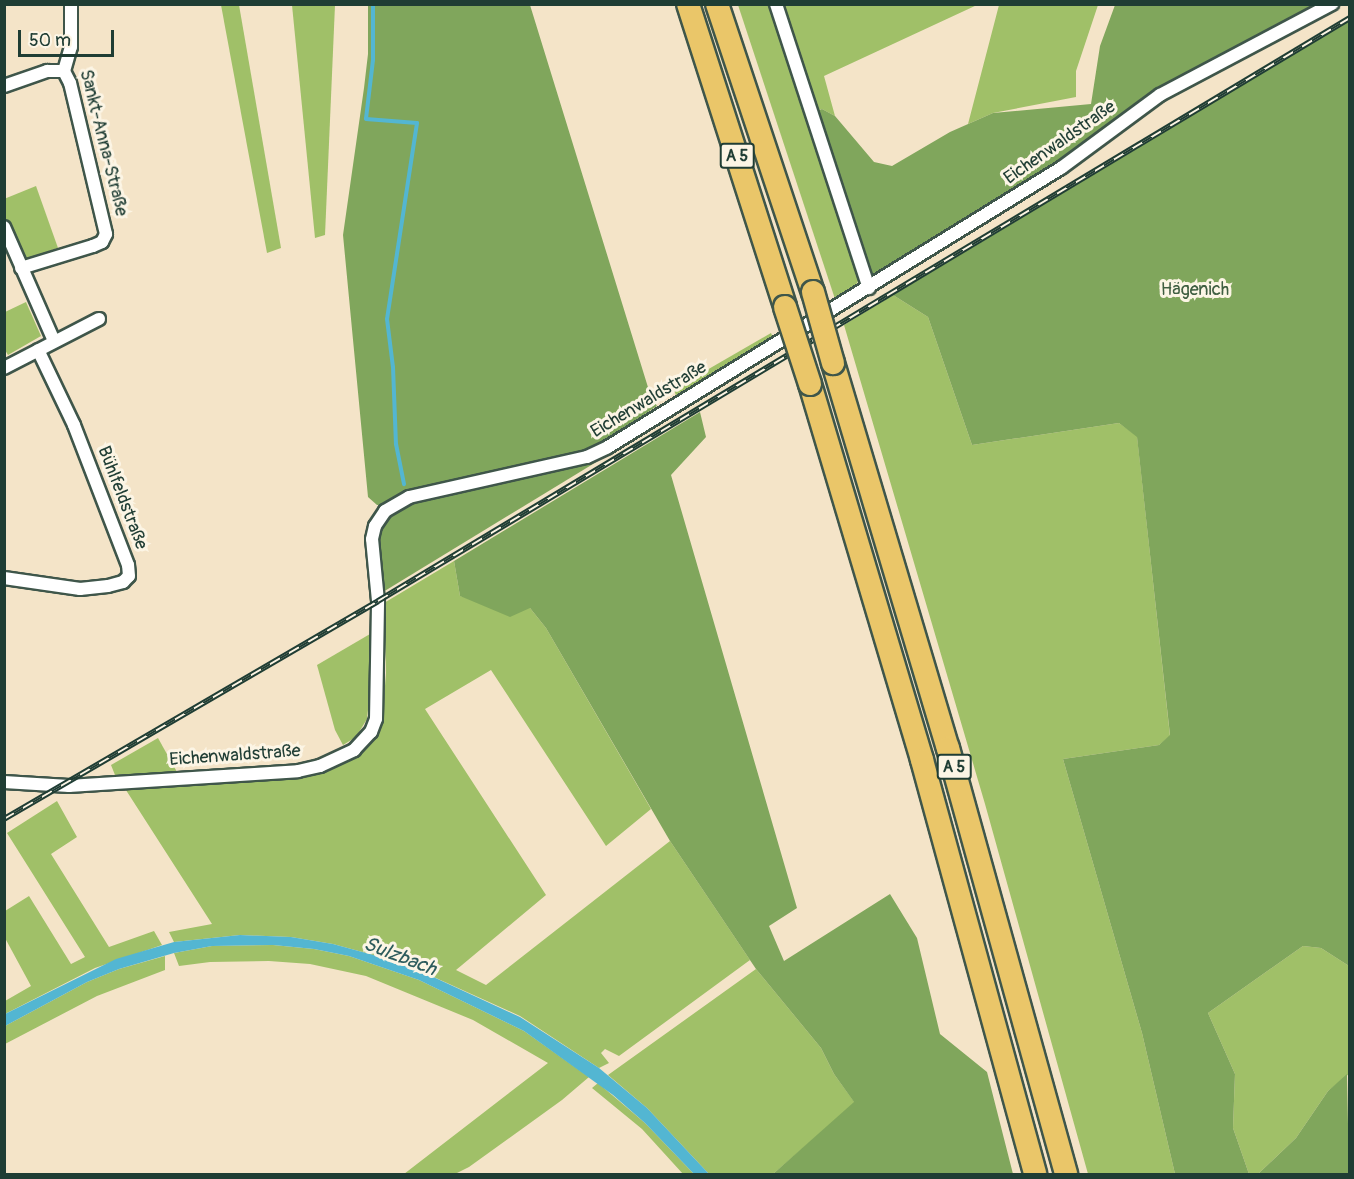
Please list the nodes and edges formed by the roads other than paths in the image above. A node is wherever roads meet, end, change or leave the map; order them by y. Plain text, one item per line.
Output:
1 (71, 4) edge
2 (688, 4) edge
3 (717, 4) edge
4 (776, 4) edge
5 (1332, 4) edge
6 (64, 71) junction
7 (4, 86) edge
8 (4, 226) edge
9 (21, 268) junction
10 (869, 288) junction
11 (99, 319) dead end
12 (54, 341) junction
13 (38, 350) junction
14 (4, 368) edge
15 (4, 578) edge
16 (4, 782) edge
17 (1035, 1174) edge
18 (1066, 1174) edge

1 - 6 street, Sankt-Anna-Straße
2 - 17 highway, A 5, bridge
3 - 18 highway, A 5, bridge
4 - 10 street
5 - 10 street, Eichenwaldstraße
6 - 7 street
6 - 9 street, Sankt-Anna-Straße
8 - 9 street
9 - 12 street
10 - 16 street, Eichenwaldstraße
11 - 12 street
12 - 13 street
13 - 14 street
13 - 15 street, Bühlfeldstraße

